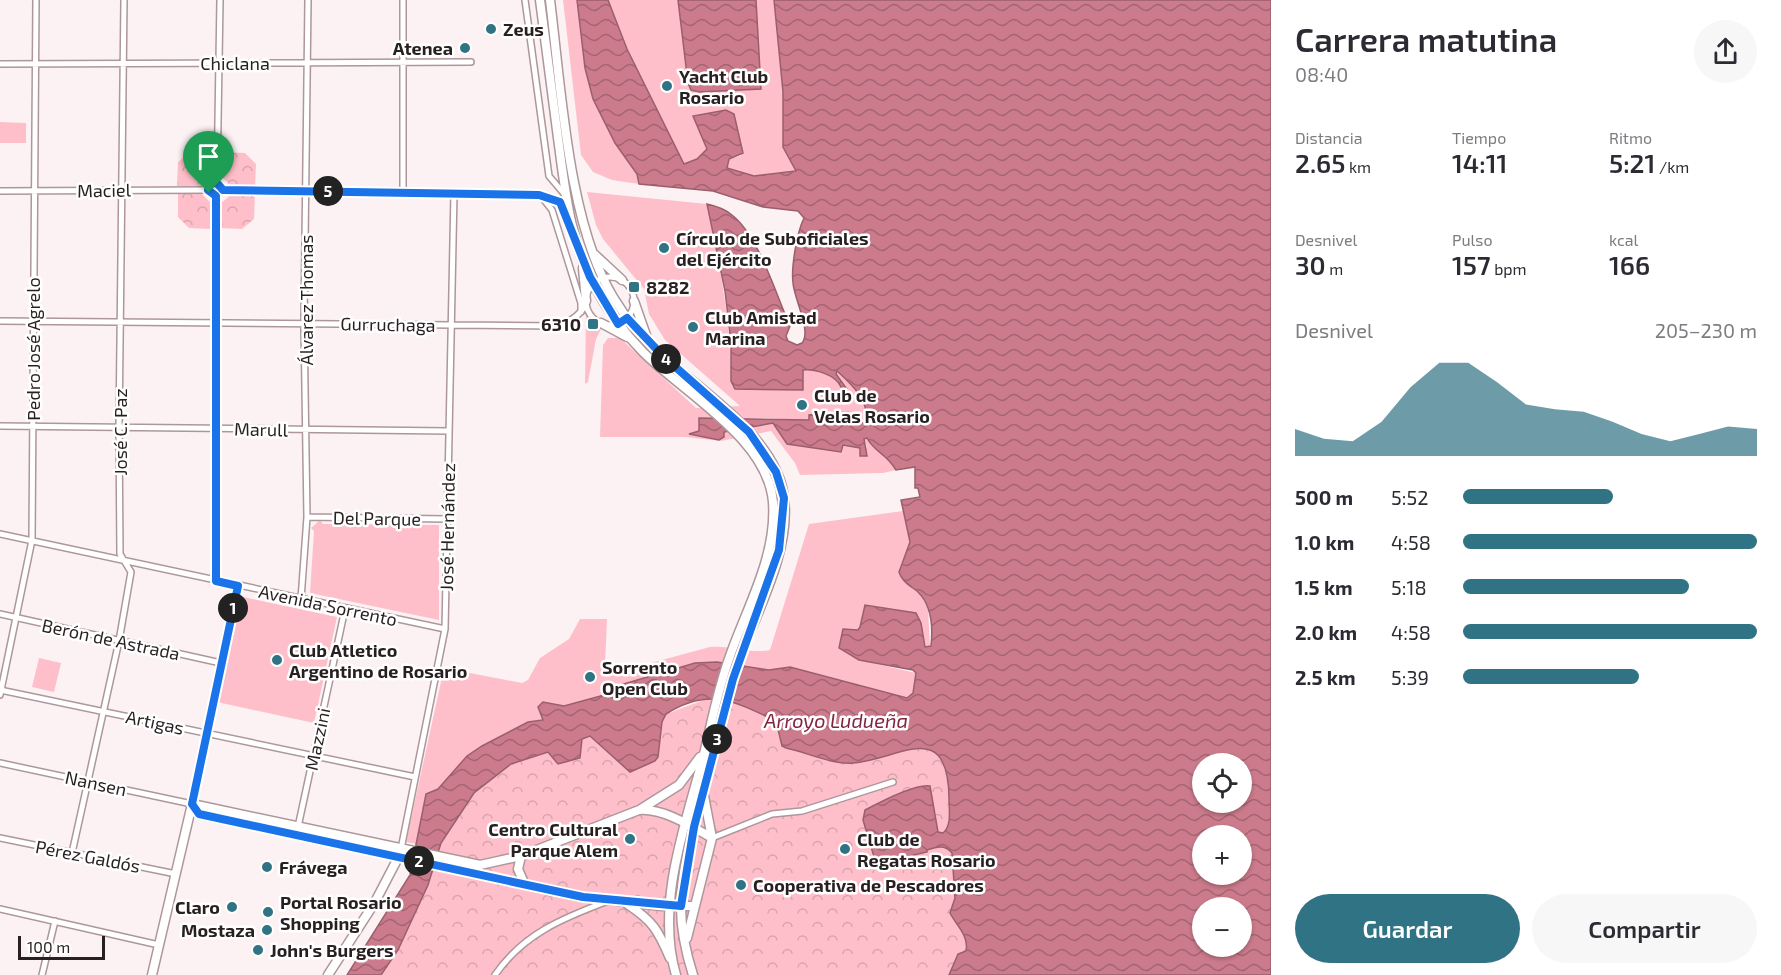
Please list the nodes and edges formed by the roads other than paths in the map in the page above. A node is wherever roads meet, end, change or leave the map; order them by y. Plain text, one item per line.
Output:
1 (36, 0) edge
2 (124, 0) edge
3 (220, 0) edge
4 (308, 0) edge
5 (403, 0) edge
6 (525, 0) edge
7 (540, 0) edge
8 (549, 0) edge
9 (471, 62) dead end
10 (218, 63) junction
11 (308, 63) junction
12 (402, 63) junction
13 (0, 64) edge
14 (36, 64) junction
15 (124, 64) junction
16 (216, 182) junction
17 (122, 189) junction
18 (208, 190) junction
19 (223, 190) junction
20 (0, 191) edge
21 (35, 191) junction
22 (306, 191) junction
23 (403, 191) junction
24 (454, 193) junction
25 (539, 195) junction
26 (565, 195) junction
27 (216, 196) junction
28 (572, 227) junction
29 (594, 254) junction
30 (582, 261) junction
31 (603, 278) junction
32 (622, 280) junction
33 (593, 284) junction
34 (634, 301) junction
35 (585, 305) junction
36 (627, 318) junction
37 (0, 321) edge
38 (34, 321) junction
39 (120, 322) junction
40 (215, 323) junction
41 (601, 323) junction
42 (304, 324) junction
43 (618, 324) junction
44 (452, 325) junction
45 (630, 339) junction
46 (648, 342) junction
47 (0, 426) edge
48 (33, 427) junction
49 (119, 428) junction
50 (217, 429) junction
51 (307, 430) junction
52 (449, 431) junction
53 (307, 517) junction
54 (447, 519) junction
55 (0, 534) edge
56 (32, 540) junction
57 (123, 561) junction
58 (216, 581) junction
59 (238, 586) junction
60 (301, 599) junction
61 (345, 609) junction
62 (0, 614) edge
63 (18, 618) junction
64 (445, 629) junction
65 (119, 640) junction
66 (221, 663) junction
67 (0, 691) edge
68 (103, 711) junction
69 (207, 733) junction
70 (705, 749) junction
71 (313, 755) junction
72 (0, 763) edge
73 (415, 777) junction
74 (88, 782) junction
75 (893, 782) dead end
76 (703, 794) junction
77 (192, 804) junction
78 (639, 810) junction
79 (690, 826) junction
80 (297, 831) junction
81 (0, 838) edge
82 (712, 838) junction
83 (72, 853) junction
84 (404, 853) junction
85 (525, 854) junction
86 (456, 865) junction
87 (176, 874) junction
88 (524, 883) junction
89 (608, 901) junction
90 (624, 902) junction
91 (671, 906) junction
92 (681, 906) junction
93 (695, 906) junction
94 (0, 909) edge
95 (55, 921) junction
96 (159, 945) junction
97 (685, 948) junction
98 (675, 971) edge
99 (42, 975) edge
100 (152, 975) edge
101 (328, 975) edge
102 (495, 975) edge
103 (693, 975) edge

1 - 14 street, Pedro José Agrelo
2 - 15 street, José C. Paz
3 - 10 street
4 - 11 street, Álvarez Thomas
5 - 12 street
6 - 26 street
7 - 26 main road
8 - 29 main road
9 - 12 street, Chiclana
10 - 11 street, Chiclana
10 - 15 street, Chiclana
10 - 16 street
11 - 12 street, Chiclana
11 - 22 street, Álvarez Thomas
12 - 23 street
13 - 14 street, Chiclana
14 - 15 street, Chiclana
14 - 21 street, Pedro José Agrelo
15 - 17 street, José C. Paz
16 - 18 street
16 - 19 street
17 - 18 street, Maciel
17 - 21 street, Maciel
17 - 39 street, José C. Paz
18 - 27 street
19 - 22 street
19 - 27 street
20 - 21 street, Maciel
21 - 38 street, Pedro José Agrelo
22 - 23 street
22 - 42 street, Álvarez Thomas
23 - 24 street
24 - 25 street
24 - 44 street, José Hernández
25 - 28 street
25 - 35 street
26 - 28 main road
27 - 40 street
28 - 30 main road
29 - 31 main road
29 - 32 main road
30 - 33 main road
30 - 35 main road
31 - 32 street
31 - 33 street
31 - 36 main road
32 - 34 street
33 - 35 street, Gurruchaga
33 - 43 main road
34 - 36 street
34 - 46 main road
35 - 41 street
35 - 44 street, Gurruchaga
36 - 43 street
36 - 46 main road
37 - 38 street, Gurruchaga
38 - 39 street, Gurruchaga
38 - 48 street, Pedro José Agrelo
39 - 40 street, Gurruchaga
39 - 49 street, José C. Paz
40 - 42 street, Gurruchaga
40 - 50 street
41 - 43 street
41 - 45 main road
42 - 44 street, Gurruchaga
42 - 51 street, Álvarez Thomas
43 - 45 main road
44 - 52 street, José Hernández
45 - 70 main road
46 - 76 main road
47 - 48 street, Marull
48 - 49 street, Marull
48 - 56 street, Pedro José Agrelo
49 - 50 street, Marull
49 - 57 street, José C. Paz
50 - 51 street, Marull
50 - 58 street
51 - 52 street, Marull
51 - 53 street, Álvarez Thomas
52 - 54 street, José Hernández
53 - 54 street, Del Parque
53 - 60 street, Álvarez Thomas
54 - 64 street, José Hernández
55 - 56 street, Avenida Sorrento
56 - 57 street, Avenida Sorrento
56 - 63 street, Pedro José Agrelo
57 - 58 street, Avenida Sorrento
57 - 65 street, José C. Paz
58 - 59 street, Avenida Sorrento
59 - 60 street, Avenida Sorrento
59 - 66 street
60 - 61 street, Avenida Sorrento
61 - 64 street, Avenida Sorrento
61 - 71 street, Mazzini
62 - 63 street, Berón de Astrada
63 - 65 street, Berón de Astrada
63 - 67 street, Pedro José Agrelo
64 - 73 street, José Hernández
65 - 66 street, Berón de Astrada
65 - 68 street, José C. Paz
66 - 69 street
67 - 68 street, Artigas
68 - 69 street, Artigas
68 - 74 street, José C. Paz
69 - 71 street, Artigas
69 - 77 street
70 - 78 main road
70 - 79 main road
71 - 73 street, Artigas
71 - 80 street, Mazzini
72 - 74 street, Nansen
73 - 84 street, José Hernández
74 - 77 street, Nansen
74 - 83 street, José C. Paz
75 - 82 street
76 - 79 main road
76 - 82 main road
77 - 80 main road
77 - 87 main road
78 - 79 main road
78 - 85 main road
79 - 82 main road
79 - 91 main road
79 - 92 main road
80 - 84 main road
81 - 83 street, Pérez Galdós
82 - 93 main road
83 - 87 street, Pérez Galdós
84 - 86 main road
84 - 101 main road
85 - 86 main road
85 - 88 main road
86 - 88 main road
87 - 96 main road
88 - 89 main road
89 - 90 main road
89 - 102 street
90 - 91 main road
90 - 98 main road
91 - 92 main road
91 - 98 main road
92 - 93 main road
92 - 97 main road
93 - 97 main road
94 - 95 street
95 - 96 street
95 - 99 street
96 - 100 main road
97 - 103 main road

